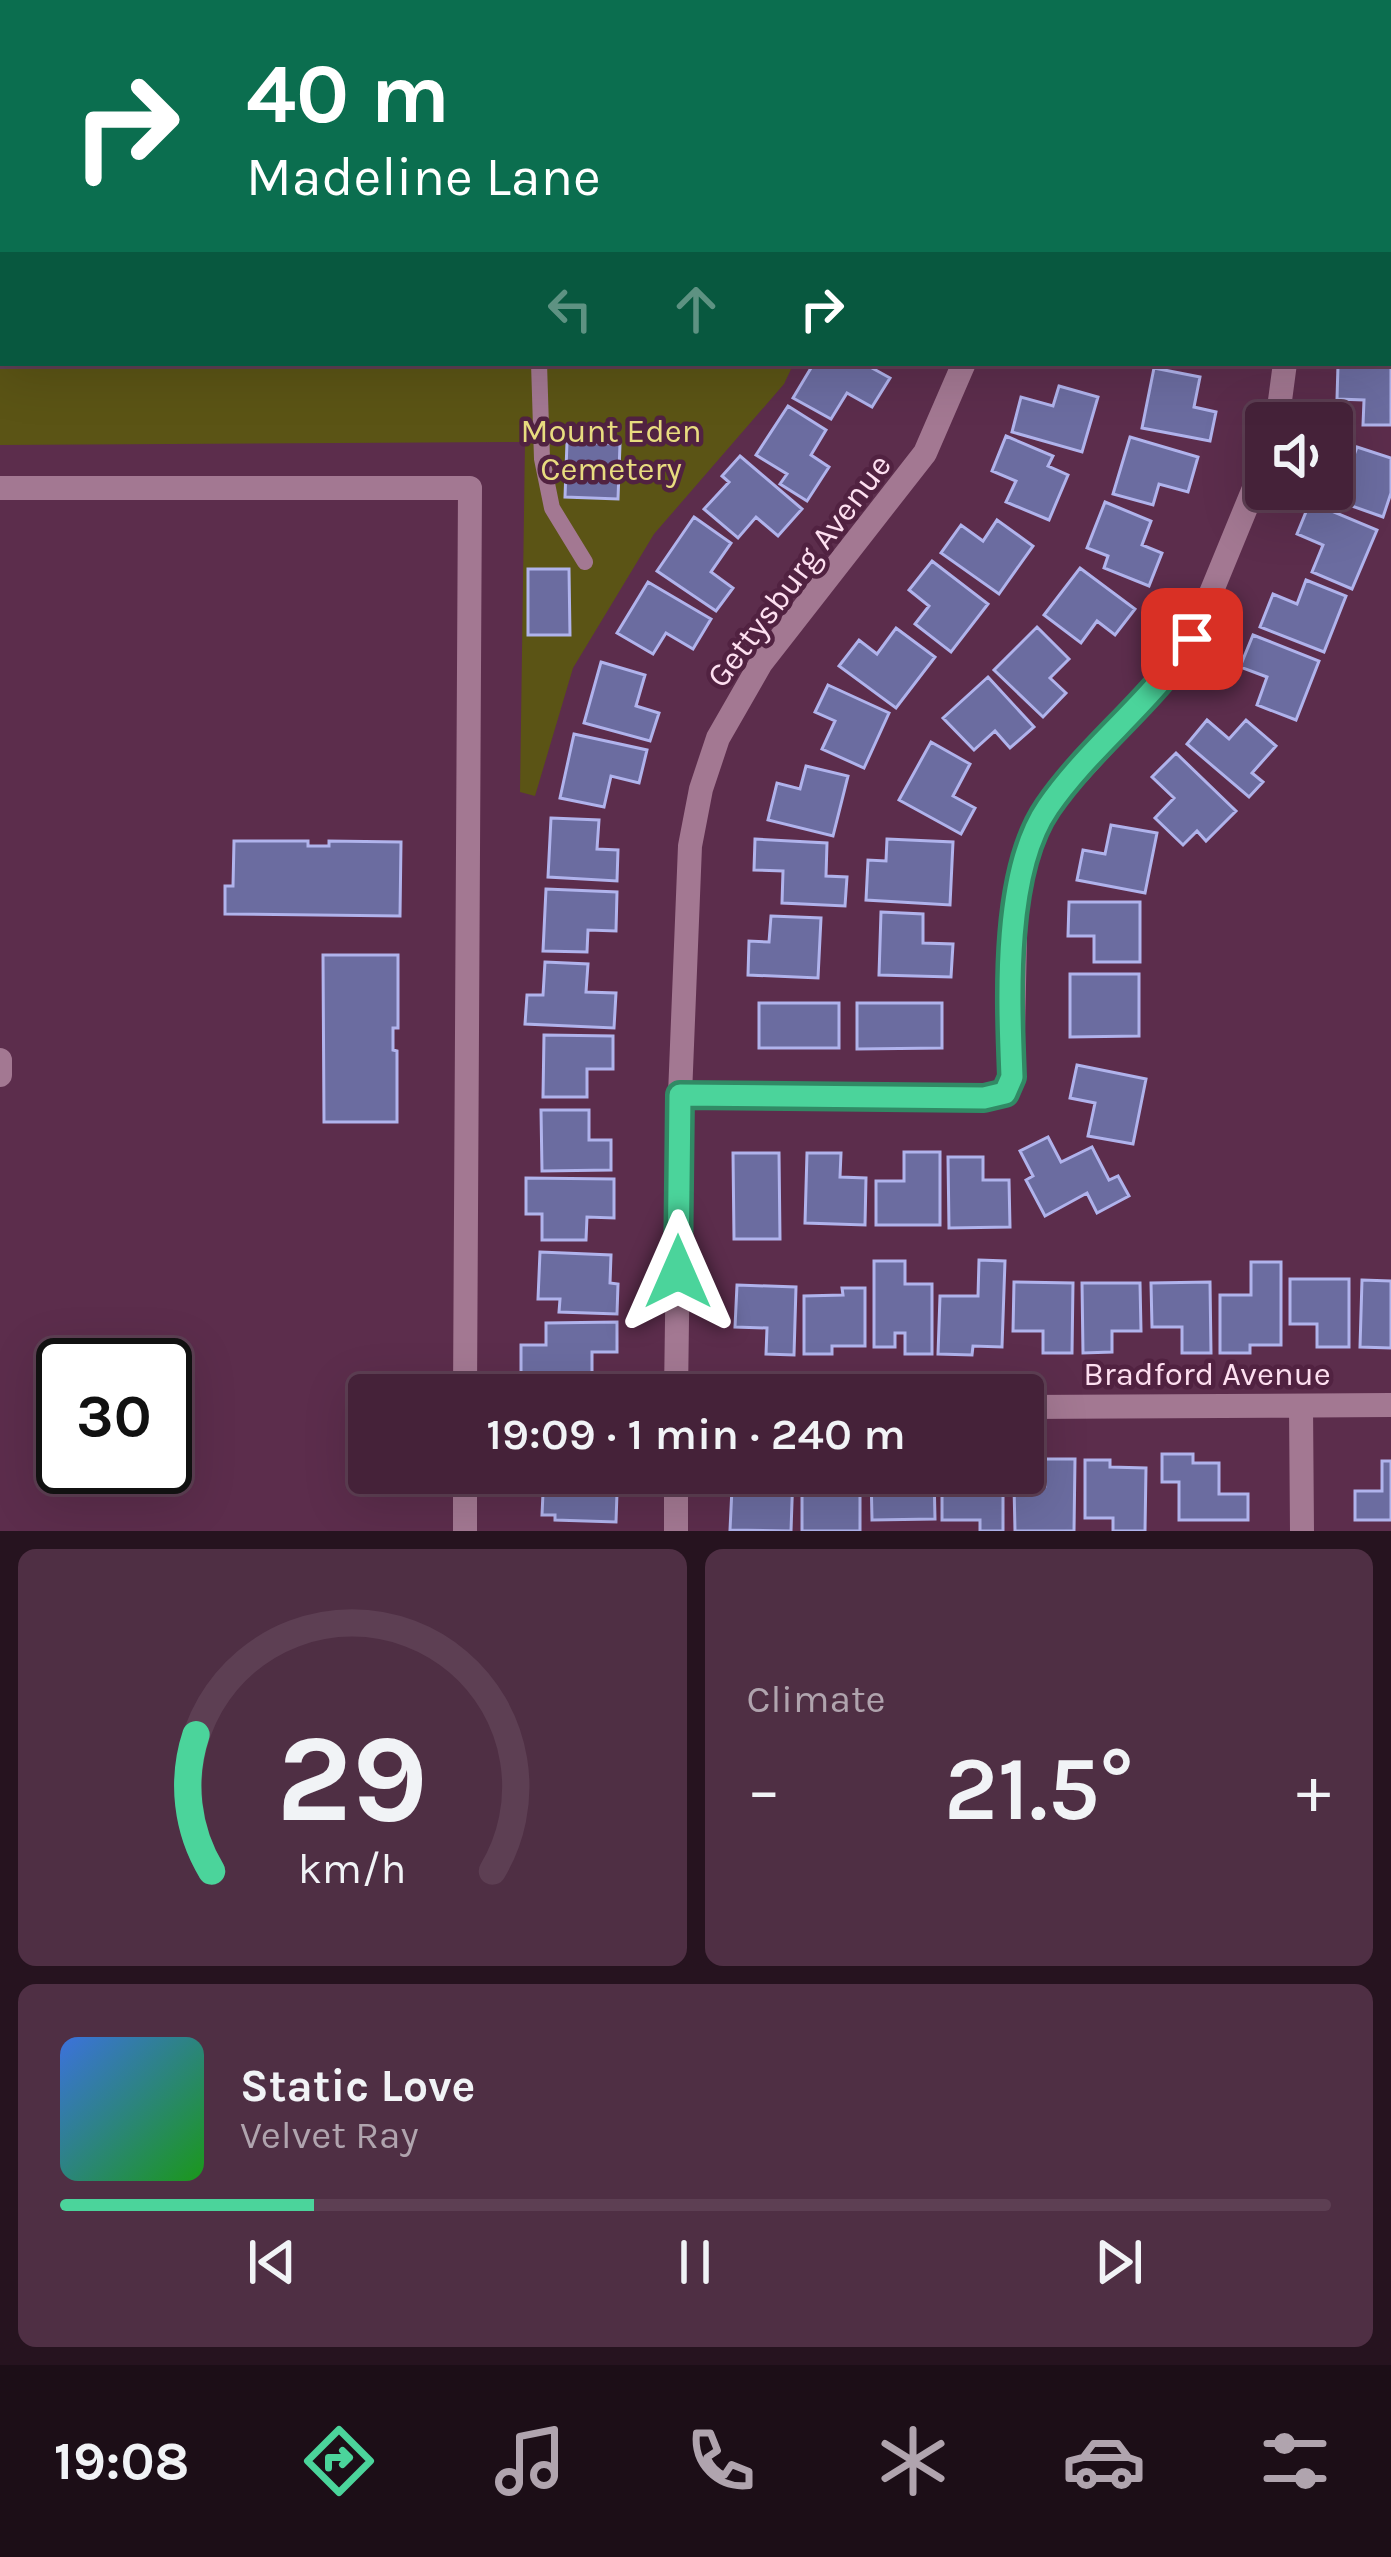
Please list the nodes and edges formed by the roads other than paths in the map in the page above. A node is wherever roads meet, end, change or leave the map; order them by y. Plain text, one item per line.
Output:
1 (539, 366) edge
2 (963, 366) edge
3 (1285, 366) edge
4 (1282, 402) edge
5 (0, 488) edge
6 (1245, 510) edge
7 (585, 562) dead end
8 (0, 1060) edge
9 (0, 1075) edge
10 (680, 1095) junction
11 (465, 1374) edge
12 (676, 1374) edge
13 (1301, 1406) junction
14 (1391, 1406) edge
15 (1044, 1407) edge
16 (465, 1494) edge
17 (676, 1494) edge
18 (464, 1531) edge
19 (676, 1531) edge
20 (1302, 1531) edge

1 - 7 lane
2 - 10 street, Gettysburg Avenue
3 - 4 street
5 - 11 street
6 - 10 street
8 - 9 street
10 - 12 street, Gettysburg Avenue
13 - 14 street, Bradford Avenue
13 - 15 street, Bradford Avenue
13 - 20 street
16 - 18 street
17 - 19 street

